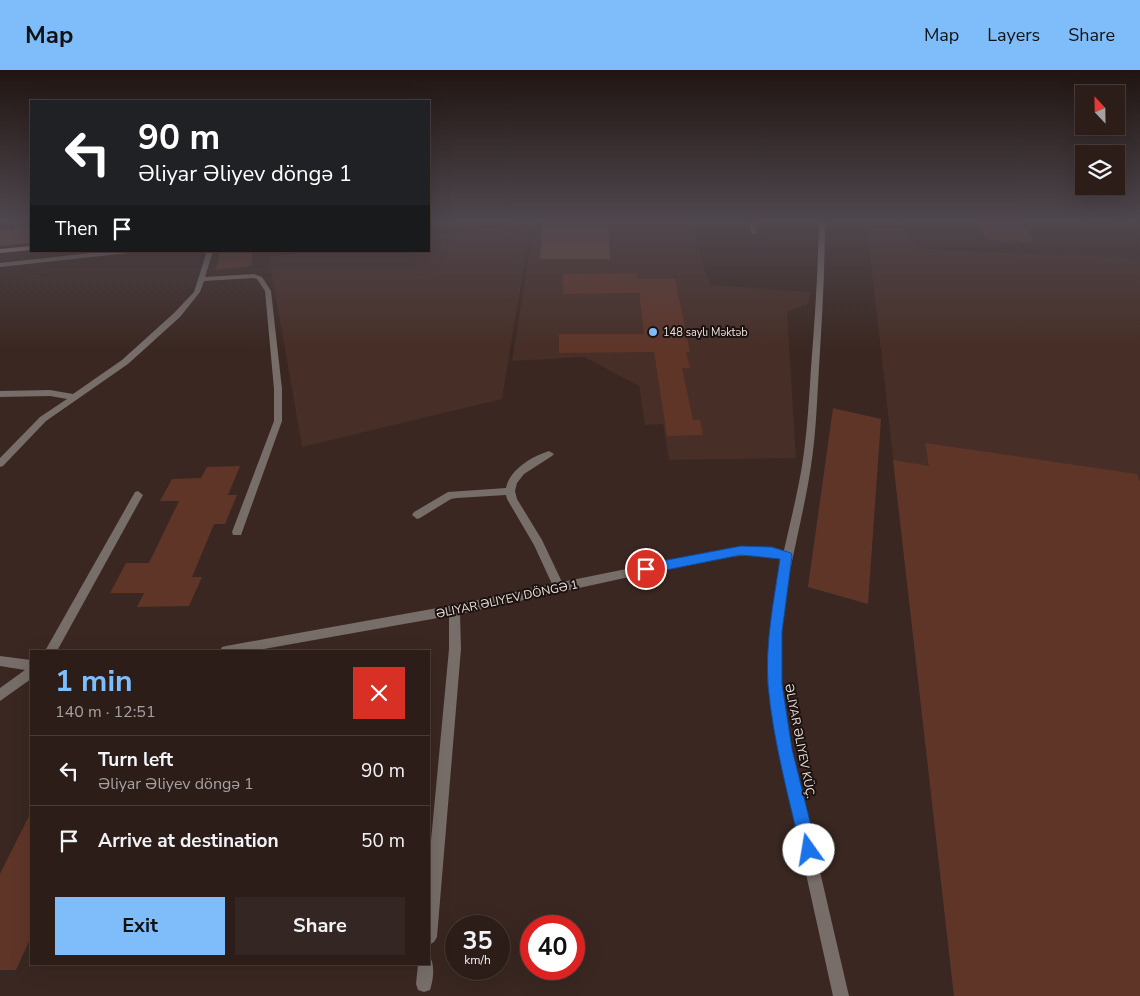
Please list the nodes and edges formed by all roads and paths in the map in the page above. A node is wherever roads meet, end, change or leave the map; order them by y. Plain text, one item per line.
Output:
1 (16, 263) edge
2 (206, 263) edge
3 (821, 263) edge
4 (0, 265) edge
5 (201, 279) junction
6 (0, 394) edge
7 (74, 397) junction
8 (549, 454) dead end
9 (0, 464) edge
10 (509, 492) junction
11 (138, 495) dead end
12 (417, 515) dead end
13 (237, 532) dead end
14 (787, 556) junction
15 (559, 588) junction
16 (454, 610) junction
17 (52, 650) edge
18 (232, 650) edge
19 (0, 661) edge
20 (30, 665) edge
21 (30, 673) edge
22 (0, 696) edge
23 (430, 926) edge
24 (426, 965) edge
25 (424, 984) dead end
26 (841, 996) edge

1 - 4 street
2 - 5 street
3 - 14 street, ƏLIYAR ƏLIYEV KÜÇ.
5 - 7 street
5 - 13 street
6 - 7 street
7 - 9 street
8 - 10 street
10 - 12 street
10 - 15 street
11 - 17 street
14 - 15 street, ƏLIYAR ƏLIYEV DÖNGƏ 1
14 - 26 street, ƏLIYAR ƏLIYEV KÜÇ.
15 - 16 street, ƏLIYAR ƏLIYEV DÖNGƏ 1
16 - 18 street, ƏLIYAR ƏLIYEV DÖNGƏ 1
16 - 23 street
19 - 20 street
21 - 22 street
24 - 25 street

